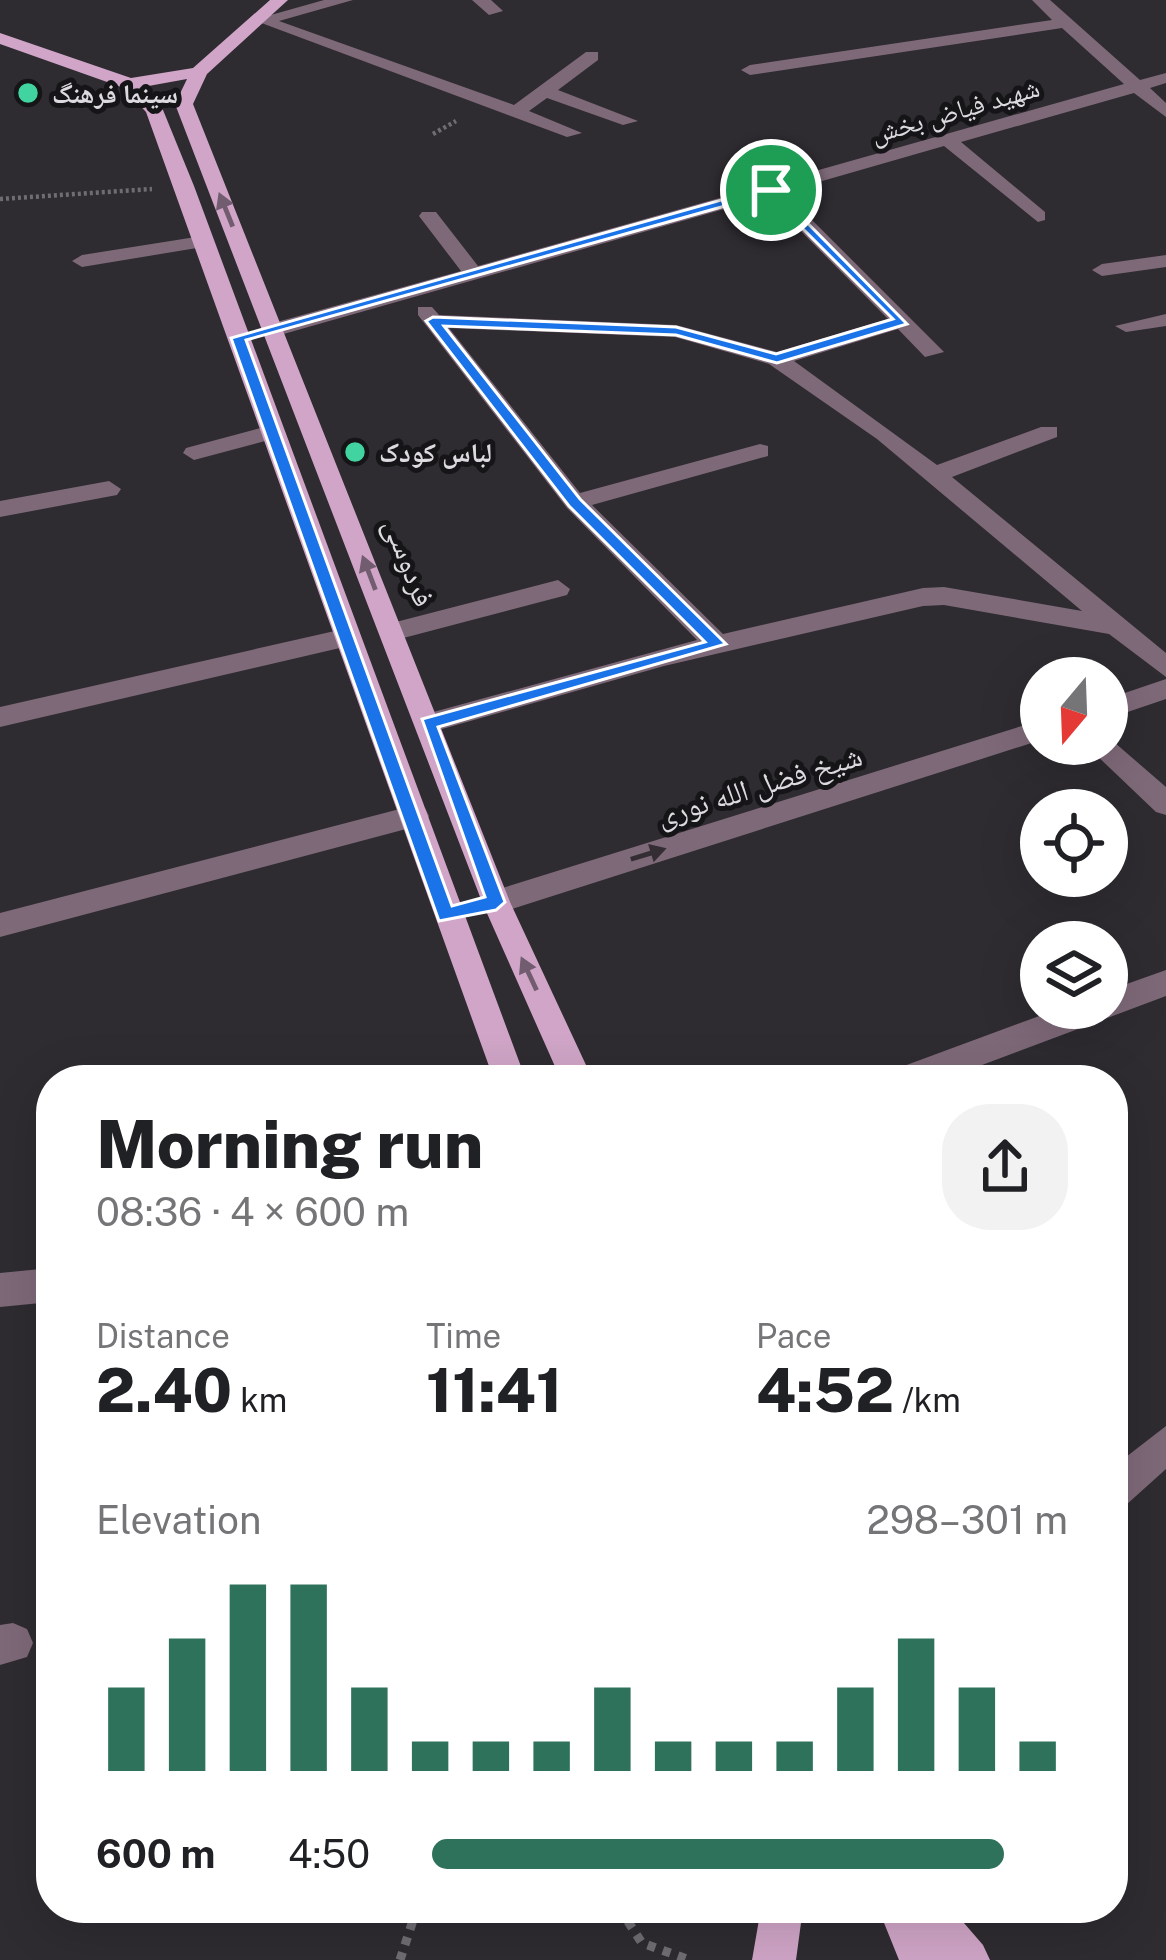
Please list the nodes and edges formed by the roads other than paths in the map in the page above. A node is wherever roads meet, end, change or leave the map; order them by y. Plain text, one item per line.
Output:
1 (280, 0) edge
2 (345, 0) edge
3 (1040, 0) edge
4 (261, 20) junction
5 (1065, 22) junction
6 (0, 38) edge
7 (592, 56) dead end
8 (750, 70) dead end
9 (199, 72) junction
10 (1166, 78) edge
11 (130, 84) junction
12 (1136, 86) junction
13 (545, 91) junction
14 (516, 112) junction
15 (1166, 112) edge
16 (629, 121) dead end
17 (573, 133) dead end
18 (948, 140) junction
19 (771, 190) junction
20 (429, 216) dead end
21 (1038, 216) dead end
22 (202, 242) junction
23 (82, 261) dead end
24 (1162, 266) edge
25 (1102, 270) dead end
26 (472, 272) junction
27 (411, 292) junction
28 (1166, 320) edge
29 (433, 321) junction
30 (902, 321) junction
31 (1126, 326) dead end
32 (273, 330) junction
33 (238, 338) junction
34 (933, 352) dead end
35 (777, 359) junction
36 (272, 432) junction
37 (1049, 432) dead end
38 (760, 452) dead end
39 (194, 453) dead end
40 (934, 475) junction
41 (109, 489) dead end
42 (574, 502) junction
43 (0, 509) edge
44 (558, 589) dead end
45 (1120, 626) junction
46 (392, 632) junction
47 (348, 637) junction
48 (717, 644) junction
49 (1166, 667) edge
50 (1166, 689) edge
51 (1128, 702) edge
52 (0, 717) edge
53 (428, 723) junction
54 (1020, 737) edge
55 (1124, 765) edge
56 (1166, 804) edge
57 (415, 816) junction
58 (496, 902) junction
59 (446, 915) junction
60 (0, 925) edge
61 (1166, 982) edge
62 (1128, 996) edge
63 (1041, 1029) edge
64 (504, 1065) edge
65 (571, 1065) edge
66 (944, 1065) edge
67 (36, 1286) edge
68 (0, 1290) edge
69 (1166, 1444) edge
70 (1128, 1478) edge
71 (780, 1923) edge
72 (905, 1923) edge
73 (936, 1923) edge
74 (774, 1960) edge
75 (921, 1960) edge
76 (968, 1960) edge

1 - 4 main road
2 - 4 street
3 - 5 street
4 - 9 main road
4 - 14 street
5 - 8 street
5 - 12 street
6 - 11 main road
7 - 13 street
9 - 11 main road
32 -> 9 main road, فردوسی
10 - 12 street, شهید فیاض بخش
11 - 22 main road
12 - 15 street
12 - 18 street, شهید فیاض بخش
13 - 14 street
13 - 16 street
14 - 17 street
18 - 19 street, شهید فیاض بخش
18 - 21 street
19 - 26 street, شهید فیاض بخش
19 - 30 street
20 - 26 street
22 - 23 street
22 - 33 main road
24 - 25 street
26 - 27 street, شهید فیاض بخش
27 - 29 street
27 - 32 street, شهید فیاض بخش
28 - 31 street
29 - 35 street
29 - 42 street
30 - 34 street
30 - 35 street
32 - 33 main road
46 -> 32 main road, فردوسی
33 - 36 main road
35 - 40 street
36 - 39 street
36 - 47 main road
37 - 40 street
38 - 42 street
40 - 45 street
41 - 43 street
42 - 48 street
44 - 46 street
45 - 48 street
45 - 49 street
46 - 53 main road, فردوسی
47 - 52 street
47 - 57 main road
48 - 53 street
50 - 51 street
53 - 58 main road, فردوسی
58 -> 54 street, شیخ فضل الله نوری
55 - 56 street
57 - 59 main road
57 - 60 street
58 - 59 main road
65 -> 58 main road, فردوسی
59 - 64 main road
61 - 62 street
63 - 66 street
67 - 68 street
69 - 70 street
71 - 74 main road
72 - 75 main road
73 - 76 main road

